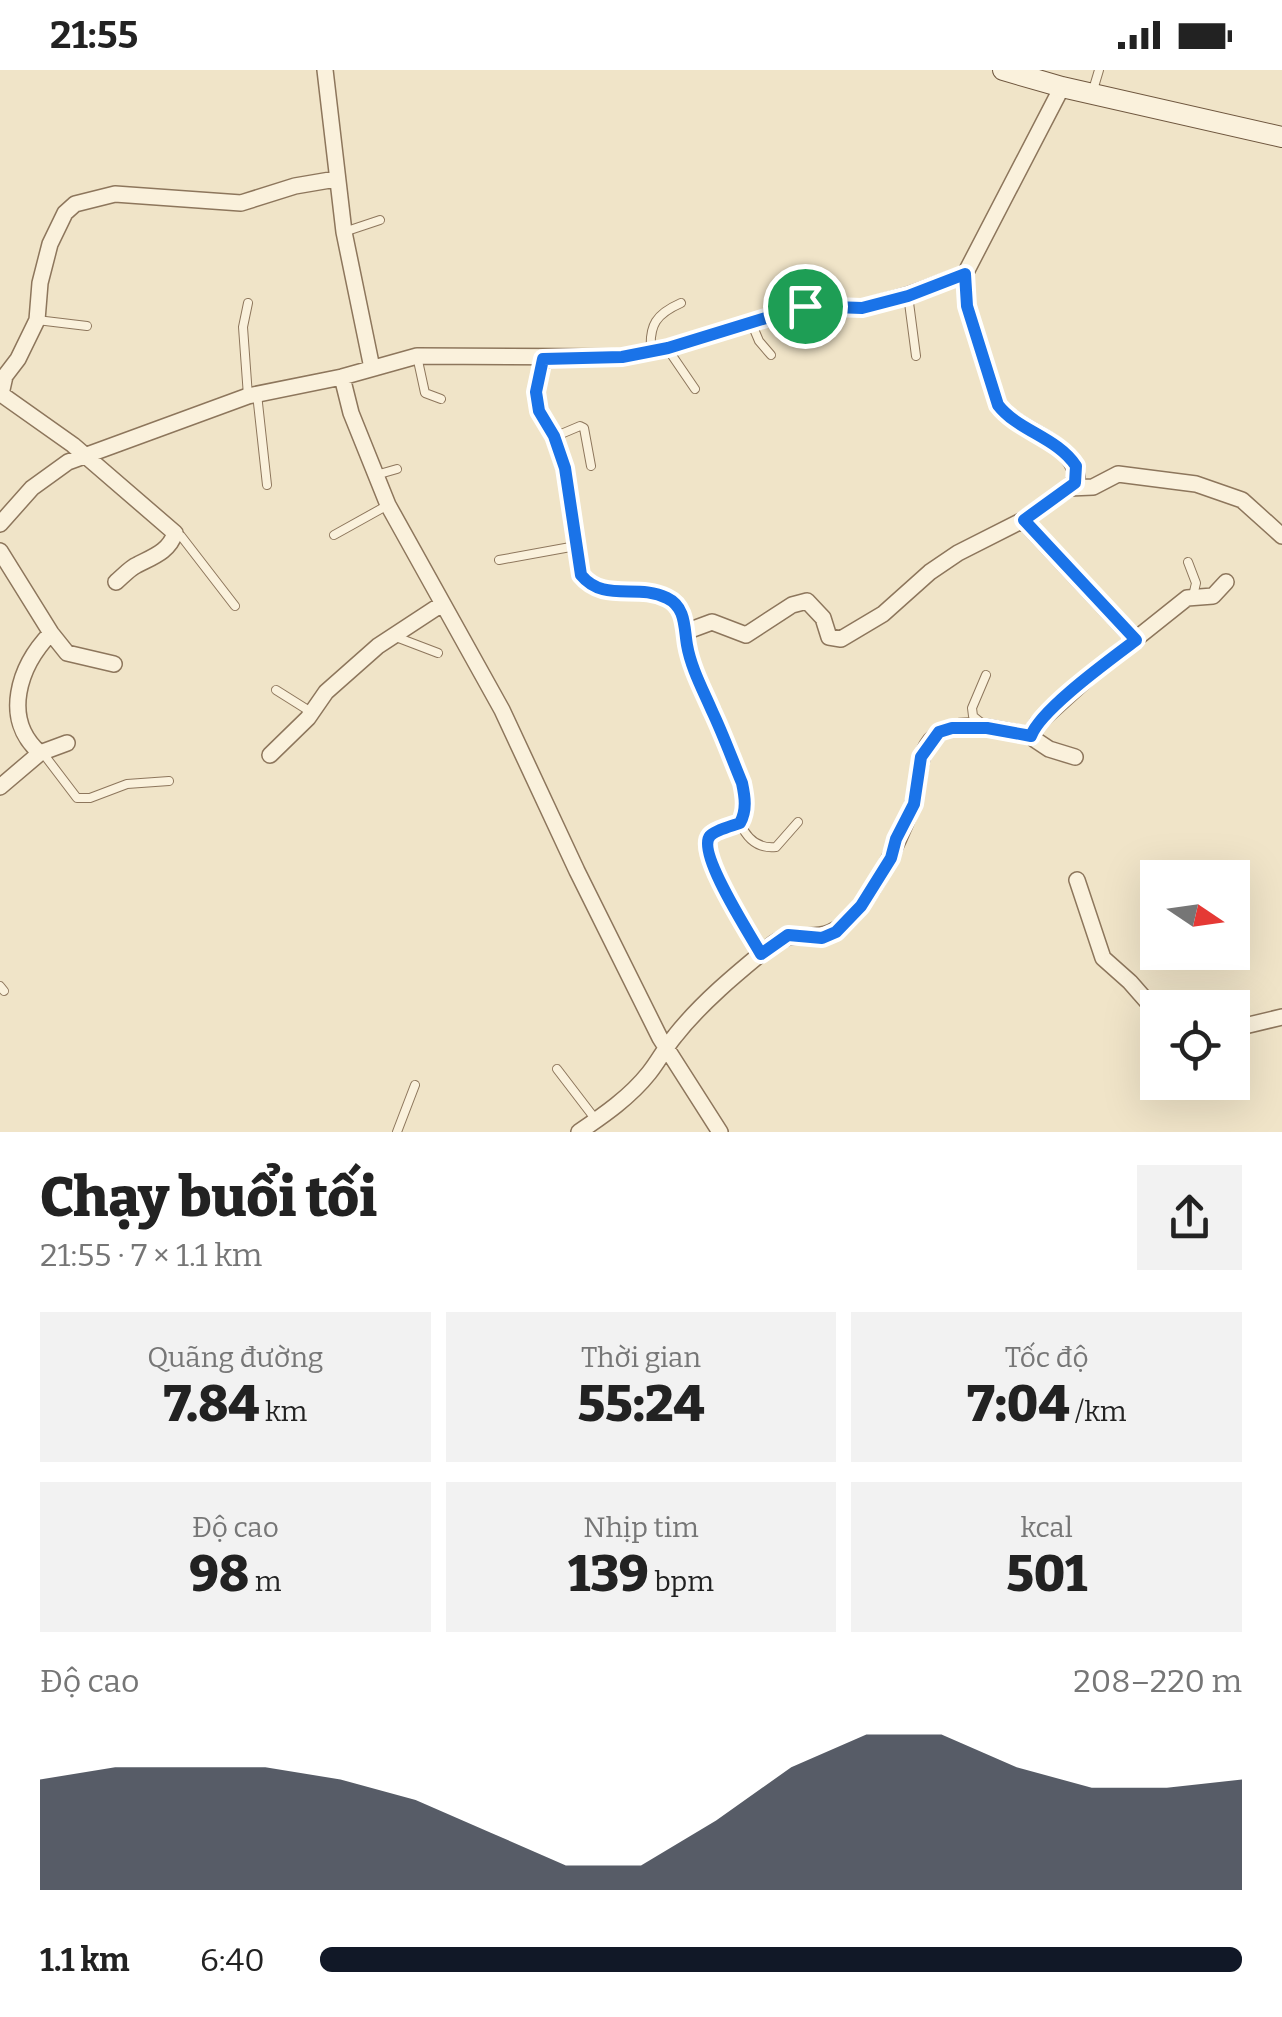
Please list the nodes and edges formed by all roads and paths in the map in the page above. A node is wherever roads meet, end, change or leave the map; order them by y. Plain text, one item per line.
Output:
1 (325, 70) edge
2 (1002, 70) edge
3 (1099, 70) edge
4 (1062, 87) junction
5 (1091, 94) junction
6 (1282, 138) edge
7 (336, 179) junction
8 (380, 220) dead end
9 (344, 232) junction
10 (965, 274) junction
11 (908, 296) junction
12 (248, 303) dead end
13 (681, 303) dead end
14 (37, 320) junction
15 (751, 322) junction
16 (86, 326) dead end
17 (659, 350) junction
18 (771, 354) dead end
19 (417, 356) junction
20 (916, 356) dead end
21 (543, 359) junction
22 (372, 368) junction
23 (342, 377) junction
24 (695, 389) dead end
25 (0, 395) edge
26 (252, 395) junction
27 (441, 398) dead end
28 (554, 436) junction
29 (83, 454) junction
30 (591, 466) dead end
31 (397, 469) dead end
32 (376, 475) junction
33 (267, 485) dead end
34 (1069, 488) junction
35 (388, 505) junction
36 (1024, 520) junction
37 (0, 524) edge
38 (175, 533) junction
39 (334, 535) dead end
40 (1282, 536) edge
41 (576, 546) junction
42 (0, 550) edge
43 (499, 560) dead end
44 (1188, 562) dead end
45 (116, 582) dead end
46 (1226, 582) dead end
47 (1192, 596) junction
48 (442, 604) junction
49 (234, 606) dead end
50 (685, 632) junction
51 (50, 633) junction
52 (396, 638) junction
53 (1136, 640) junction
54 (438, 653) dead end
55 (114, 664) dead end
56 (986, 675) dead end
57 (276, 690) dead end
58 (311, 712) junction
59 (987, 728) junction
60 (1031, 736) junction
61 (66, 743) dead end
62 (41, 752) junction
63 (270, 755) dead end
64 (1075, 757) dead end
65 (168, 780) dead end
66 (0, 788) edge
67 (798, 822) dead end
68 (740, 823) junction
69 (1076, 880) dead end
70 (761, 954) junction
71 (1140, 993) edge
72 (1282, 1017) edge
73 (1250, 1025) edge
74 (668, 1048) junction
75 (558, 1070) dead end
76 (415, 1085) dead end
77 (596, 1120) junction
78 (396, 1132) edge
79 (579, 1132) edge
80 (720, 1132) edge

1 - 7 street
2 - 4 street
3 - 5 lane
4 - 5 street
4 - 10 street
5 - 6 street
7 - 9 street
7 - 14 street
8 - 9 lane
9 - 22 street
10 - 11 street
10 - 34 street
11 - 15 street
11 - 20 lane
12 - 26 lane
13 - 17 lane
14 - 16 lane
14 - 25 street
15 - 17 street
15 - 18 lane
17 - 21 street
17 - 24 lane
19 - 21 street
19 - 22 street
19 - 27 lane
21 - 28 street
22 - 23 street
23 - 26 street
23 - 32 street
25 - 29 street
26 - 29 street
26 - 33 lane
28 - 30 lane
28 - 41 street
29 - 37 street
29 - 38 street
31 - 32 lane
32 - 35 street
34 - 36 street
34 - 40 street
35 - 39 lane
35 - 48 street
36 - 50 street
36 - 53 street
38 - 45 street
38 - 49 lane
41 - 43 lane
41 - 50 street
42 - 51 street
44 - 47 lane
46 - 47 street
47 - 53 street
48 - 52 street
48 - 74 street
50 - 68 street
51 - 55 street
51 - 62 street
52 - 54 lane
52 - 58 street
53 - 60 street
56 - 59 lane
57 - 58 lane
58 - 63 street
59 - 60 street
59 - 70 street
60 - 64 street
61 - 62 street
62 - 65 lane
62 - 66 street
67 - 68 lane
68 - 70 street
69 - 71 street
70 - 74 street
72 - 73 street
74 - 77 street
74 - 80 street
75 - 77 lane
76 - 78 lane
77 - 79 street

